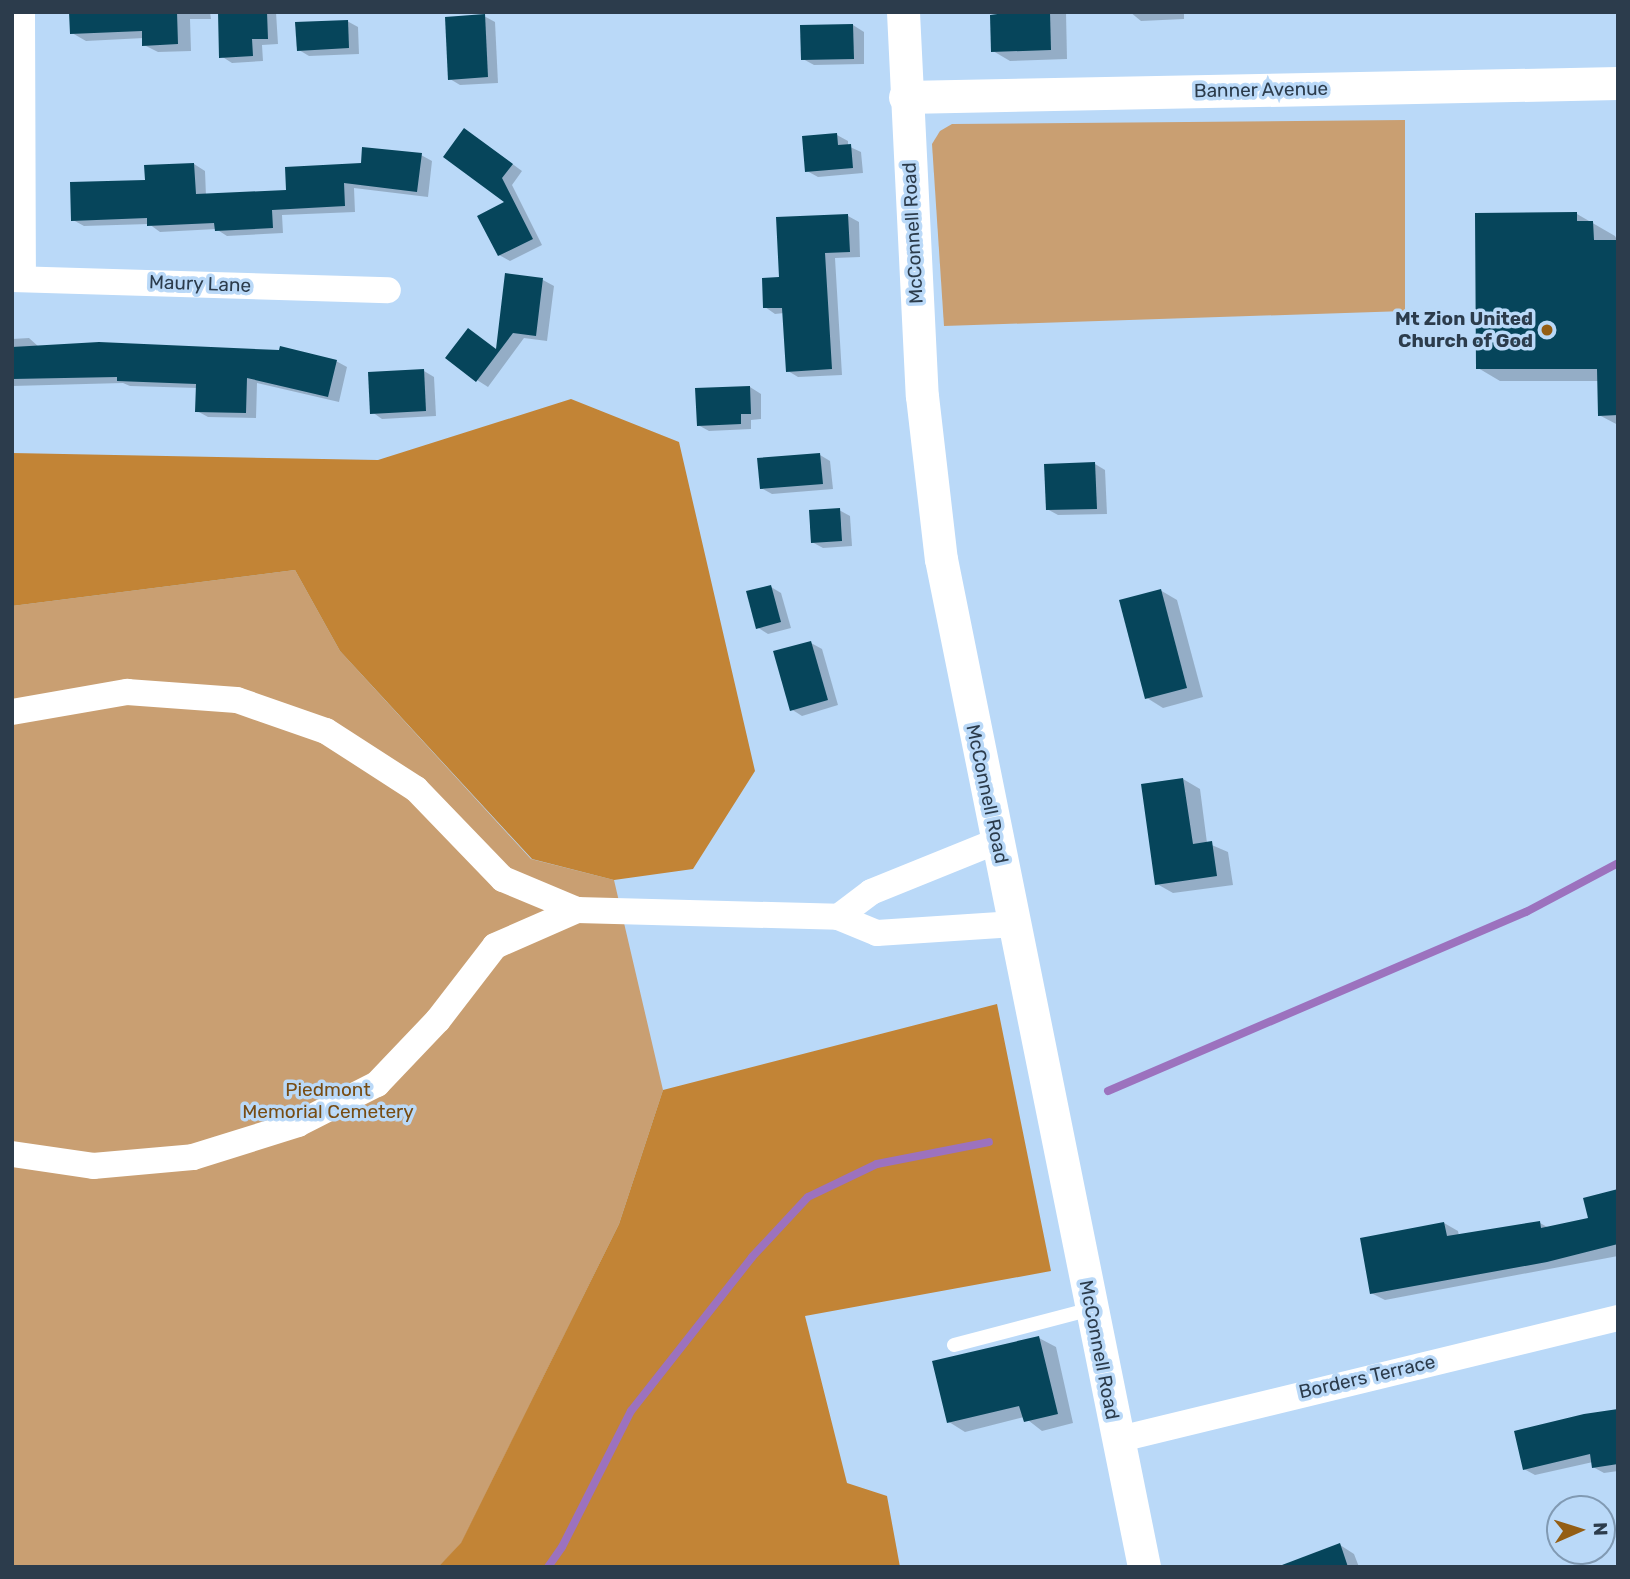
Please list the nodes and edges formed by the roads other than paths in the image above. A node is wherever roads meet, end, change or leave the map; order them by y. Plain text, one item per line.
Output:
1 (22, 12) edge
2 (903, 12) edge
3 (1618, 83) edge
4 (905, 97) junction
5 (17, 279) edge
6 (388, 290) dead end
7 (12, 712) edge
8 (997, 841) junction
9 (577, 911) junction
10 (838, 917) junction
11 (1015, 924) junction
12 (12, 1154) edge
13 (1091, 1309) junction
14 (1618, 1318) edge
15 (954, 1345) dead end
16 (1116, 1440) junction
17 (1144, 1567) edge

1 - 5 street
2 - 4 street, McConnell Road
3 - 4 street, Banner Avenue
4 - 8 street, McConnell Road
5 - 6 street, Maury Lane
7 - 9 street
8 - 10 street
8 - 11 street, McConnell Road
9 - 10 street
9 - 12 street
10 - 11 street
11 - 13 street, McConnell Road
13 - 15 lane
13 - 16 street, McConnell Road
14 - 16 street, Borders Terrace
16 - 17 street, McConnell Road

